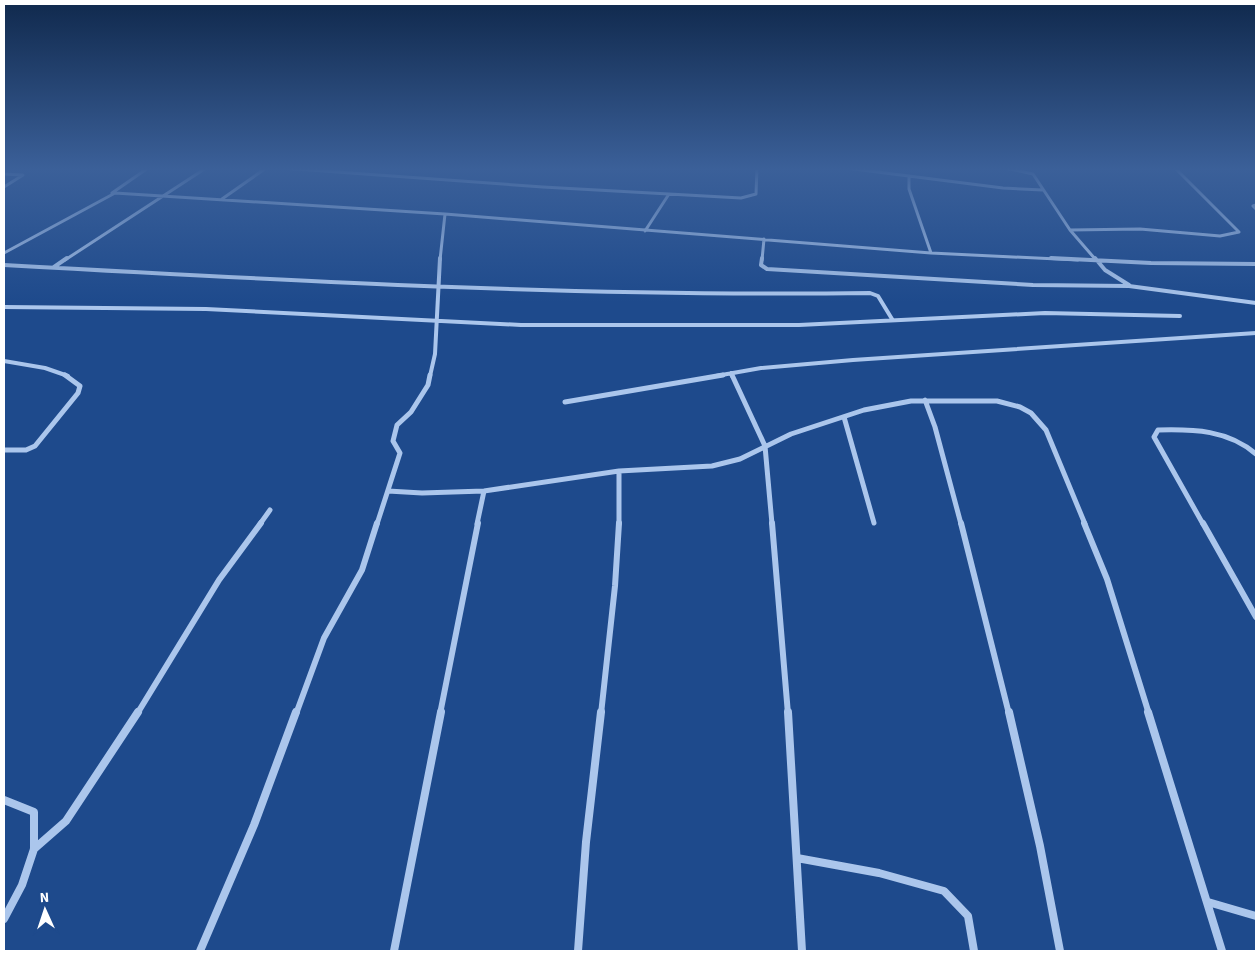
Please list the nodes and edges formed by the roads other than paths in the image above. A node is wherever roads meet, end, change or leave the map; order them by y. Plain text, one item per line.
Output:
1 (77, 213) edge
2 (139, 213) edge
3 (424, 213) edge
4 (657, 213) edge
5 (917, 213) edge
6 (1058, 213) edge
7 (1220, 213) edge
8 (445, 214) junction
9 (1070, 230) junction
10 (645, 231) junction
11 (764, 238) junction
12 (4, 253) edge
13 (930, 253) junction
14 (1096, 260) junction
15 (1256, 264) edge
16 (4, 265) edge
17 (54, 267) junction
18 (439, 285) junction
19 (1129, 286) junction
20 (1256, 303) edge
21 (4, 308) edge
22 (1180, 316) dead end
23 (892, 320) junction
24 (438, 322) junction
25 (1256, 333) edge
26 (1248, 334) junction
27 (1256, 340) edge
28 (4, 361) edge
29 (731, 373) junction
30 (925, 400) junction
31 (565, 402) dead end
32 (844, 416) junction
33 (764, 446) junction
34 (4, 450) edge
35 (1256, 454) edge
36 (619, 471) junction
37 (388, 491) junction
38 (484, 491) junction
39 (270, 510) dead end
40 (874, 523) dead end
41 (1256, 617) edge
42 (4, 800) edge
43 (34, 849) junction
44 (797, 858) junction
45 (1208, 902) junction
46 (1256, 916) edge
47 (4, 919) edge
48 (200, 951) edge
49 (394, 951) edge
50 (578, 951) edge
51 (802, 951) edge
52 (974, 951) edge
53 (1060, 951) edge
54 (1222, 951) edge

1 - 12 street
2 - 17 street
3 - 8 street
4 - 10 street
5 - 13 street
6 - 9 street
7 - 9 street
8 - 10 street
8 - 18 street
9 - 14 street
10 - 11 street
11 - 13 street
11 - 19 street
13 - 14 street
14 - 15 street
14 - 19 street
16 - 17 street
17 - 18 street
18 - 23 street
18 - 24 street
19 - 20 street
21 - 24 street
22 - 23 street
23 - 24 street
24 - 37 street
25 - 26 street
26 - 27 street
26 - 29 street
28 - 34 street
29 - 31 street
29 - 33 street
30 - 32 street
30 - 45 street
30 - 53 street
32 - 33 street
32 - 40 street
33 - 36 street
33 - 44 street
35 - 41 street
36 - 38 street
36 - 50 street
37 - 38 street
37 - 48 street
38 - 49 street
39 - 43 street
42 - 43 street
43 - 47 street
44 - 51 street
44 - 52 street
45 - 46 street
45 - 54 street

